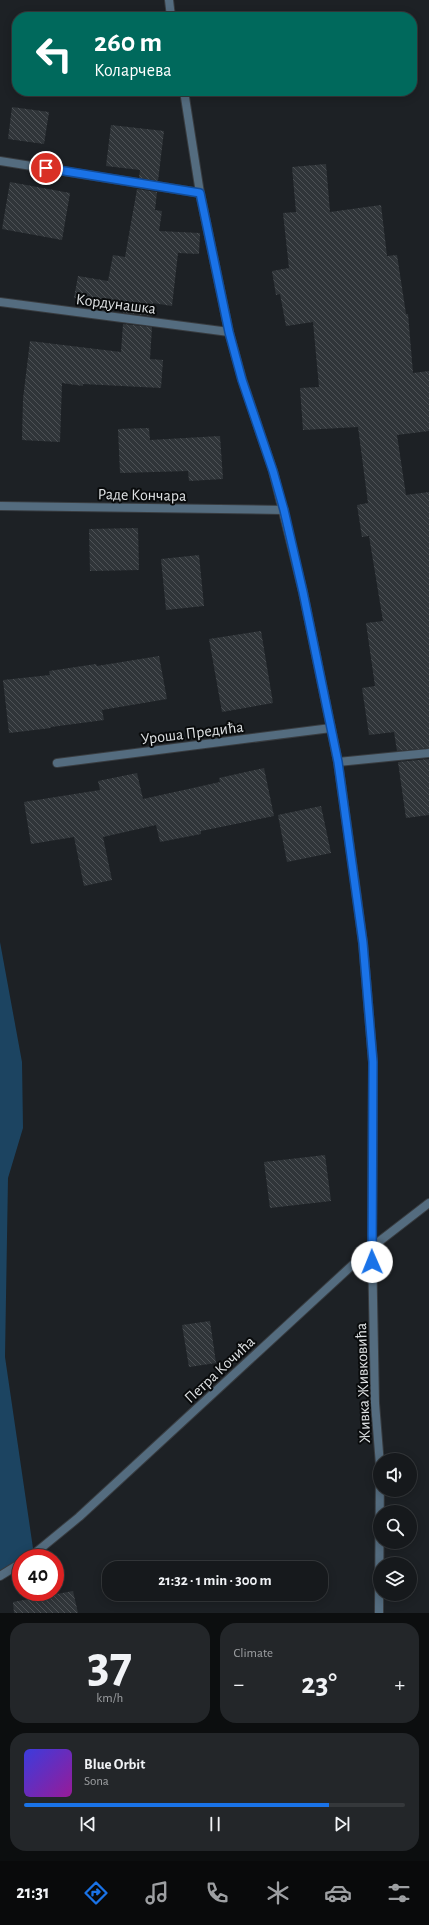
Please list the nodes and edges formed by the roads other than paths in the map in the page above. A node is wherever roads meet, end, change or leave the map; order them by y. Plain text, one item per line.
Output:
1 (169, 0) edge
2 (170, 12) edge
3 (185, 96) edge
4 (0, 161) edge
5 (200, 193) junction
6 (0, 302) edge
7 (229, 332) junction
8 (0, 506) edge
9 (284, 510) junction
10 (331, 728) junction
11 (429, 753) edge
12 (338, 762) junction
13 (57, 763) dead end
14 (429, 1203) edge
15 (372, 1247) junction
16 (40, 1549) edge
17 (12, 1569) edge
18 (0, 1576) edge
19 (379, 1613) edge

1 - 2 street
3 - 5 street, Живка Живковића
4 - 5 street
5 - 7 street, Живка Живковића
6 - 7 street, Кордунашка
7 - 9 street, Живка Живковића
8 - 9 street, Раде Кончара
9 - 10 street, Живка Живковића
10 - 12 street, Живка Живковића
10 - 13 street, Уроша Предића
11 - 12 street
12 - 15 street, Живка Живковића
14 - 15 street, Петра Кочића
15 - 16 street, Петра Кочића
15 - 19 street, Живка Живковића
17 - 18 street

